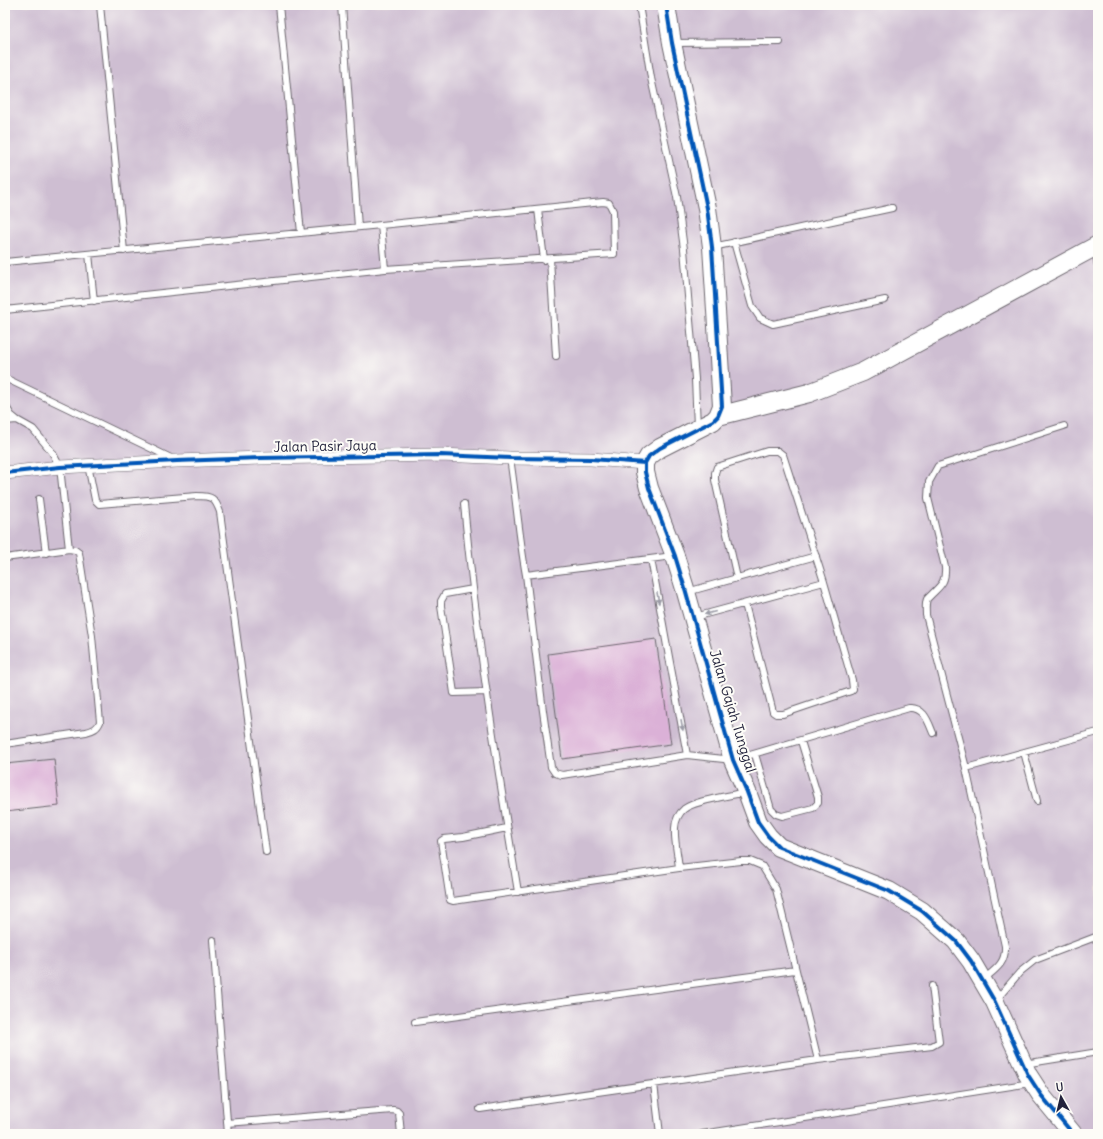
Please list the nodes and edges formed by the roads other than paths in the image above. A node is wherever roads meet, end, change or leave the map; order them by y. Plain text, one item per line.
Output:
1 (100, 5) edge
2 (278, 5) edge
3 (342, 5) edge
4 (639, 5) edge
5 (666, 5) edge
6 (780, 42) dead end
7 (672, 43) junction
8 (892, 208) dead end
9 (538, 209) junction
10 (381, 225) junction
11 (358, 227) junction
12 (301, 233) junction
13 (734, 242) junction
14 (1096, 246) edge
15 (712, 247) junction
16 (124, 251) junction
17 (89, 254) junction
18 (547, 259) junction
19 (5, 262) edge
20 (1098, 266) edge
21 (385, 269) junction
22 (886, 300) dead end
23 (94, 301) junction
24 (5, 310) edge
25 (556, 356) dead end
26 (5, 378) edge
27 (5, 405) edge
28 (718, 416) junction
29 (17, 420) junction
30 (5, 421) edge
31 (1064, 426) dead end
32 (697, 429) junction
33 (510, 458) junction
34 (177, 461) junction
35 (645, 463) junction
36 (88, 465) junction
37 (60, 467) junction
38 (5, 473) edge
39 (39, 499) dead end
40 (464, 504) dead end
41 (69, 549) junction
42 (46, 553) junction
43 (674, 556) junction
44 (816, 556) junction
45 (5, 558) edge
46 (651, 559) junction
47 (526, 575) junction
48 (737, 578) junction
49 (824, 582) junction
50 (473, 589) junction
51 (686, 592) junction
52 (745, 604) junction
53 (693, 618) junction
54 (487, 692) junction
55 (1098, 732) edge
56 (933, 733) dead end
57 (801, 741) junction
58 (5, 744) edge
59 (1024, 752) junction
60 (755, 754) junction
61 (687, 755) junction
62 (733, 760) junction
63 (966, 768) junction
64 (747, 792) junction
65 (1037, 801) dead end
66 (507, 828) junction
67 (266, 852) dead end
68 (679, 868) junction
69 (518, 892) junction
70 (1098, 936) edge
71 (213, 940) dead end
72 (795, 970) junction
73 (983, 980) junction
74 (932, 986) dead end
75 (995, 1002) junction
76 (415, 1022) dead end
77 (1098, 1052) edge
78 (818, 1060) junction
79 (1023, 1065) junction
80 (1033, 1083) junction
81 (654, 1084) junction
82 (480, 1108) dead end
83 (227, 1123) junction
84 (228, 1134) edge
85 (401, 1134) edge
86 (660, 1134) edge
87 (702, 1134) edge
88 (1073, 1134) edge

1 - 16 lane
2 - 12 lane
3 - 11 lane
4 - 32 lane
5 - 7 street
6 - 7 lane
7 - 15 street
8 - 13 lane
9 - 10 lane
9 - 18 lane
9 - 18 lane
10 - 11 lane
10 - 21 lane
11 - 12 lane
12 - 16 lane
13 - 15 lane
13 - 22 lane
14 - 20 lane
14 - 28 street
15 - 28 street
16 - 17 lane
17 - 19 lane
17 - 23 lane
18 - 21 lane
18 - 25 lane
21 - 23 lane
23 - 24 lane
26 - 34 lane
27 - 29 lane
28 - 32 street
29 - 30 lane
29 - 37 lane
31 - 63 lane
32 - 35 street
33 - 34 street, Jalan Pasir Jaya
33 - 35 street, Jalan Pasir Jaya
33 - 47 lane
34 - 36 street, Jalan Pasir Jaya
35 - 43 street, Jalan Gajah Tunggal
36 - 37 street, Jalan Pasir Jaya
36 - 67 lane
37 - 38 street, Jalan Pasir Jaya
37 - 41 lane
39 - 42 lane
40 - 50 lane
41 - 42 lane
41 - 58 lane
42 - 45 lane
43 - 46 lane
43 - 51 street, Jalan Gajah Tunggal
44 - 48 lane
44 - 48 lane
44 - 49 lane
46 - 47 lane
46 -> 61 lane
47 - 61 lane
48 - 51 lane
49 - 52 lane
49 - 52 lane
50 - 54 lane
50 - 54 lane
51 - 53 street, Jalan Gajah Tunggal
52 -> 53 lane
53 - 62 street, Jalan Gajah Tunggal
54 - 66 lane
55 - 59 lane
56 - 57 lane
57 - 60 lane
57 - 60 lane
59 - 63 lane
59 - 65 lane
60 - 62 lane
61 - 62 lane
62 - 64 street, Jalan Gajah Tunggal
63 - 73 lane
64 - 68 lane
64 - 73 street, Jalan Gajah Tunggal
66 - 69 lane
66 - 69 lane
68 - 69 lane
68 - 72 lane
70 - 75 lane
71 - 83 lane
72 - 76 lane
72 - 78 lane
73 - 75 street, Jalan Gajah Tunggal
74 - 78 lane
75 - 79 street, Jalan Gajah Tunggal
77 - 79 lane
78 - 81 lane
79 - 80 street, Jalan Gajah Tunggal
80 - 87 lane
80 - 88 street, Jalan Gajah Tunggal
81 - 82 lane
81 - 86 lane
83 - 84 lane
83 - 85 lane

